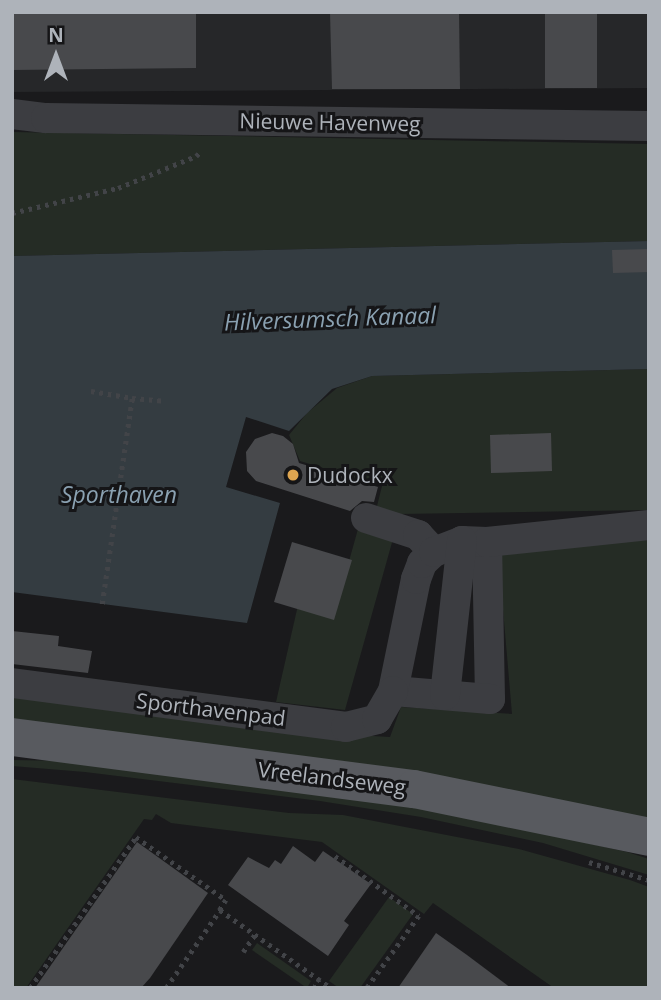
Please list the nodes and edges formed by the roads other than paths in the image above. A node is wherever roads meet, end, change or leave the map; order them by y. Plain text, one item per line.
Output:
1 (12, 114) edge
2 (649, 126) edge
3 (366, 518) dead end
4 (649, 525) edge
5 (474, 542) junction
6 (434, 552) junction
7 (12, 683) edge
8 (393, 691) junction
9 (444, 695) junction
10 (12, 737) edge
11 (649, 836) edge

1 - 2 street, Nieuwe Havenweg
3 - 6 street
4 - 5 street
5 - 6 street
5 - 9 street
5 - 9 street
6 - 8 street, Sporthavenpad
7 - 8 street, Sporthavenpad
8 - 9 street
10 - 11 main road, Vreelandseweg

